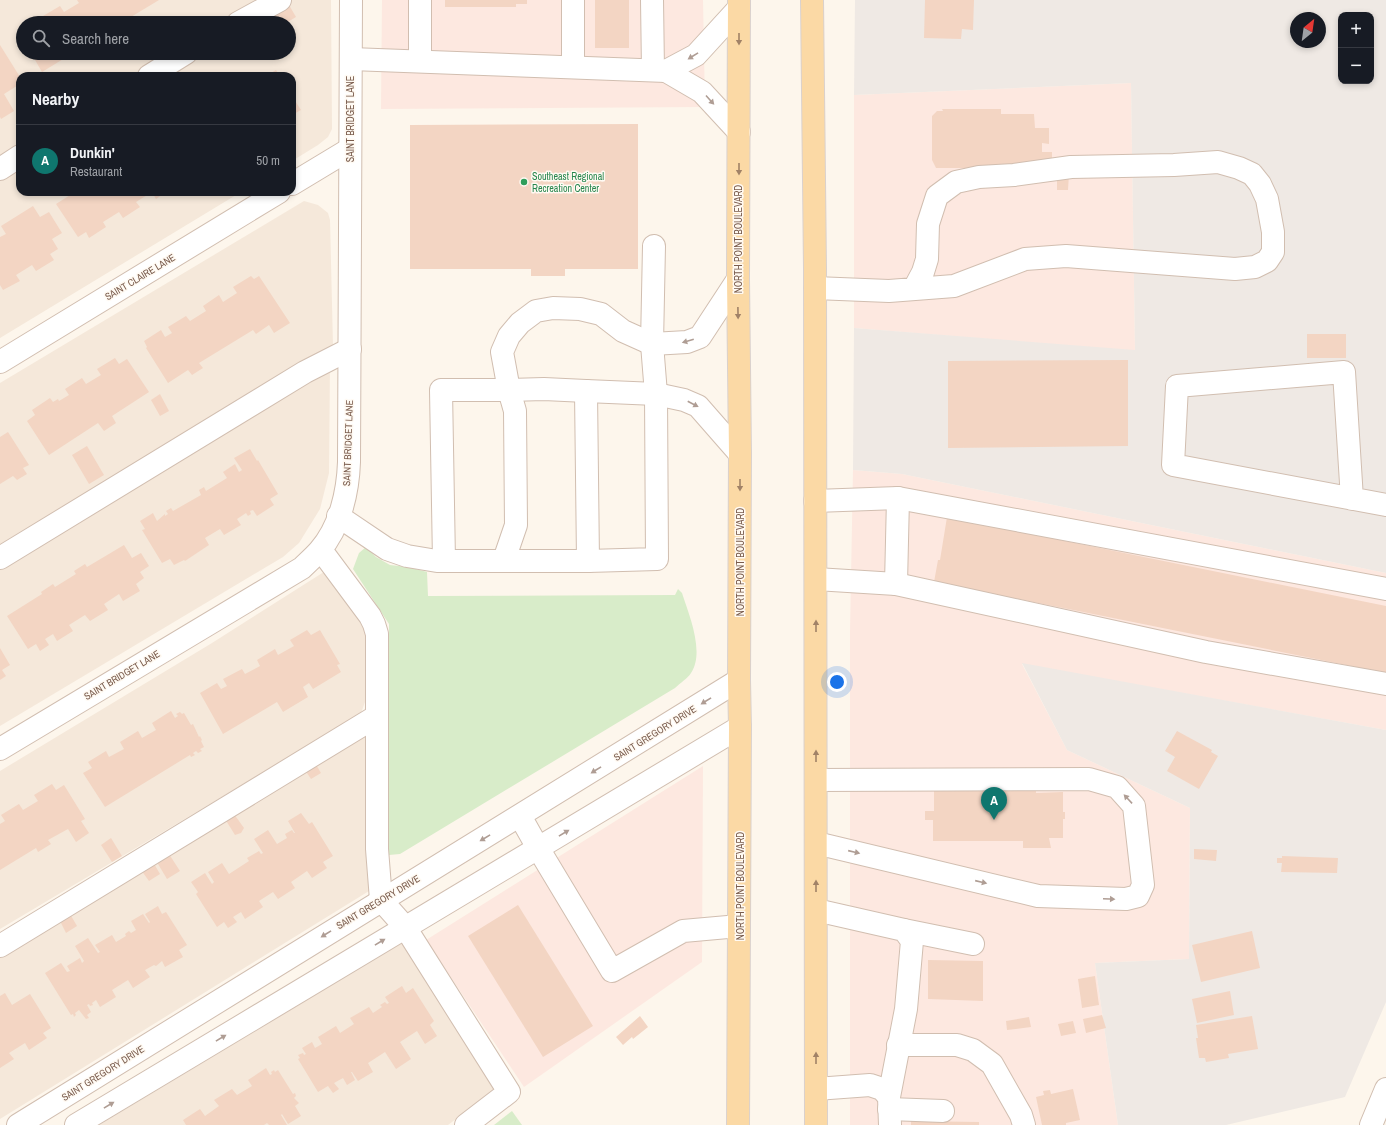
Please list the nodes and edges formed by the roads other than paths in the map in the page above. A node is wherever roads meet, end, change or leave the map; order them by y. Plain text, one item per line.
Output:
1 (280, 0) edge
2 (351, 0) edge
3 (420, 0) edge
4 (573, 0) edge
5 (652, 0) edge
6 (812, 0) edge
7 (739, 4) edge
8 (251, 16) edge
9 (351, 59) junction
10 (175, 60) edge
11 (420, 61) junction
12 (573, 67) junction
13 (660, 70) junction
14 (155, 72) edge
15 (739, 132) junction
16 (350, 149) junction
17 (16, 159) edge
18 (0, 169) edge
19 (296, 182) edge
20 (272, 196) edge
21 (654, 246) dead end
22 (738, 280) junction
23 (815, 288) junction
24 (914, 289) junction
25 (652, 344) junction
26 (350, 349) junction
27 (0, 362) edge
28 (509, 390) junction
29 (586, 391) junction
30 (656, 394) junction
31 (740, 454) junction
32 (898, 498) junction
33 (1352, 499) junction
34 (816, 501) junction
35 (1386, 505) edge
36 (338, 516) junction
37 (321, 550) junction
38 (0, 558) edge
39 (504, 560) junction
40 (444, 561) junction
41 (588, 561) junction
42 (816, 579) junction
43 (896, 584) junction
44 (1386, 589) edge
45 (739, 680) junction
46 (1386, 684) edge
47 (377, 716) junction
48 (740, 727) junction
49 (0, 748) edge
50 (816, 780) junction
51 (520, 816) junction
52 (816, 843) junction
53 (538, 848) junction
54 (381, 900) junction
55 (816, 910) junction
56 (740, 926) junction
57 (405, 927) junction
58 (904, 930) junction
59 (973, 944) dead end
60 (0, 946) edge
61 (898, 1045) junction
62 (816, 1089) junction
63 (1386, 1089) edge
64 (889, 1110) edge
65 (943, 1111) dead end
66 (18, 1125) edge
67 (76, 1125) edge
68 (466, 1125) edge
69 (738, 1125) edge
70 (816, 1125) edge
71 (1024, 1125) edge
72 (1371, 1125) edge

1 - 8 street
2 - 9 street, SAINT BRIDGET LANE
3 - 11 street
4 - 12 street
5 - 13 street
6 - 23 main road
7 -> 13 street
7 -> 15 main road, NORTH POINT BOULEVARD
9 - 11 street
9 - 16 street, SAINT BRIDGET LANE
10 - 14 street
11 - 12 street
12 - 13 street
13 -> 15 street
15 -> 22 main road, NORTH POINT BOULEVARD
16 - 19 street
16 - 26 street, SAINT BRIDGET LANE
17 - 18 street
20 - 27 street, SAINT CLAIRE LANE
21 - 25 street
22 -> 25 street
22 -> 31 main road, NORTH POINT BOULEVARD
23 - 24 street
23 - 34 main road
24 - 24 street
25 - 28 street
25 - 30 street
26 - 36 street, SAINT BRIDGET LANE
26 - 38 street
28 - 29 street
28 - 39 street
28 - 40 street
29 - 30 street
29 - 41 street
30 -> 31 street
30 - 41 street
31 -> 45 main road, NORTH POINT BOULEVARD
32 - 34 street
32 - 43 street
32 - 44 street
33 - 33 street
33 - 35 street
34 - 42 main road
36 - 37 street, SAINT BRIDGET LANE
36 - 40 street
37 - 47 street
37 - 49 street, SAINT BRIDGET LANE
39 - 40 street
39 - 41 street
42 - 43 street
50 -> 42 main road
43 - 46 street
45 - 48 main road, NORTH POINT BOULEVARD
45 -> 51 street, SAINT GREGORY DRIVE
47 - 54 street
47 - 60 street
53 -> 48 street
48 - 56 main road, NORTH POINT BOULEVARD
50 - 52 main road
52 -> 50 street
51 - 53 street
51 -> 54 street, SAINT GREGORY DRIVE
55 -> 52 main road
53 - 56 street
53 - 57 street
54 - 57 street
54 -> 66 street, SAINT GREGORY DRIVE
55 - 58 street
62 -> 55 main road
56 - 69 main road, NORTH POINT BOULEVARD
67 -> 57 street
57 - 68 street
58 - 59 street
58 - 61 street
61 - 64 street
61 - 71 street
62 - 64 street
62 - 70 main road
63 - 72 street
64 - 65 street

